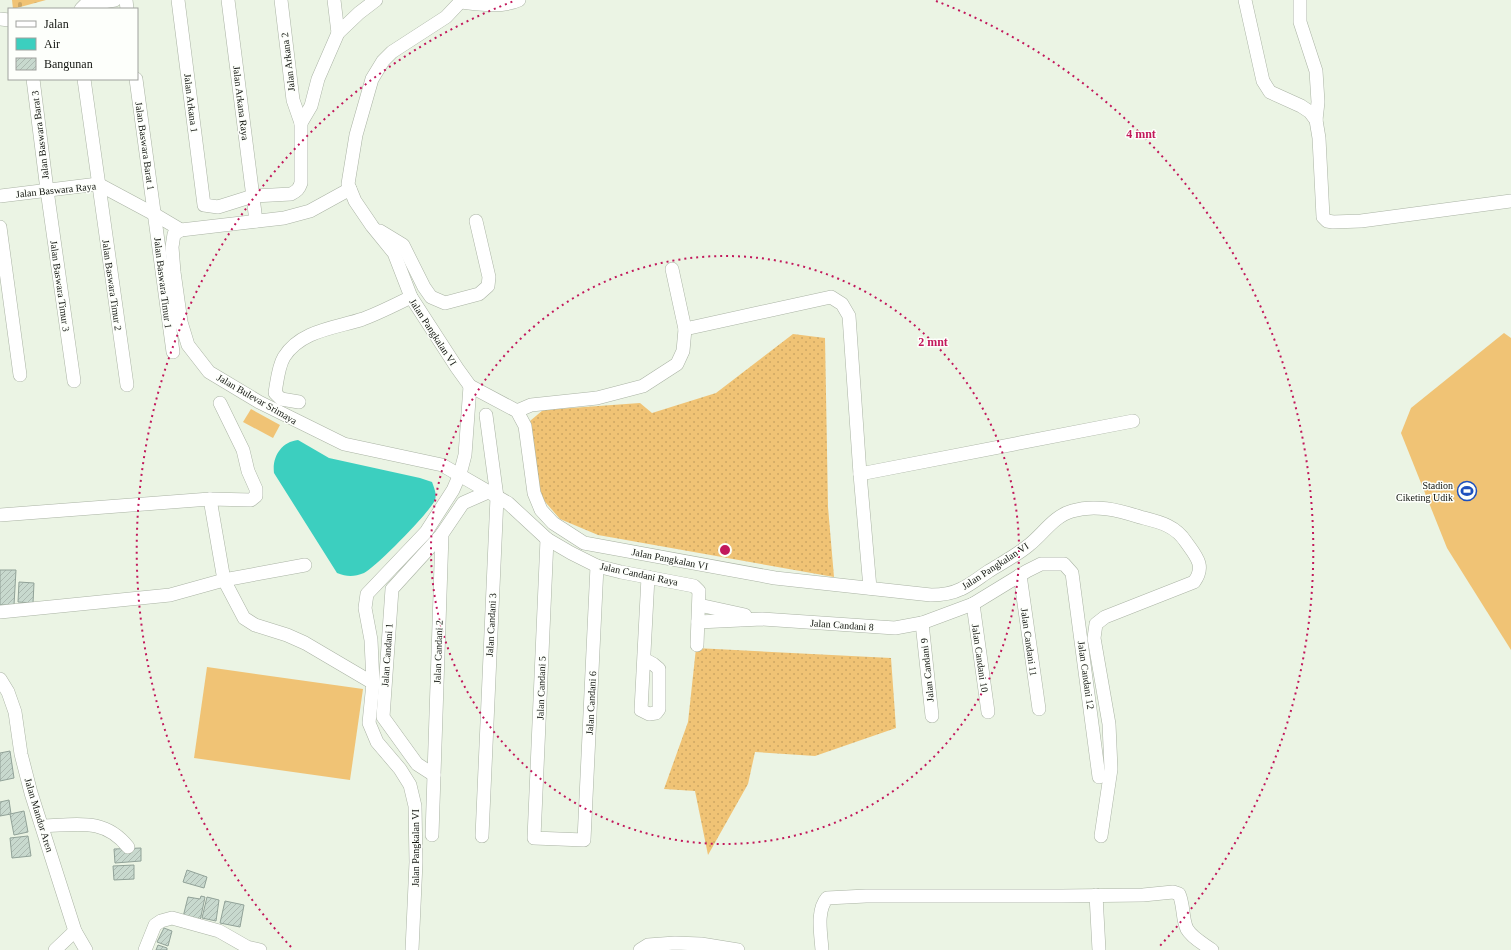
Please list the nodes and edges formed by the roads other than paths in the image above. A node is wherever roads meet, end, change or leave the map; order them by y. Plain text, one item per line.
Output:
1 (115, 0) edge
2 (178, 0) edge
3 (228, 0) edge
4 (281, 0) edge
5 (334, 0) edge
6 (376, 0) edge
7 (519, 0) edge
8 (1245, 0) edge
9 (1300, 0) edge
10 (96, 1) edge
11 (461, 1) edge
12 (82, 8) edge
13 (338, 33) junction
14 (33, 80) edge
15 (84, 80) edge
16 (136, 80) edge
17 (1316, 120) junction
18 (302, 123) junction
19 (98, 184) junction
20 (350, 189) junction
21 (47, 190) junction
22 (0, 196) edge
23 (1511, 200) edge
24 (254, 201) junction
25 (154, 214) junction
26 (476, 220) dead end
27 (256, 221) junction
28 (372, 226) junction
29 (0, 227) edge
30 (181, 230) junction
31 (672, 269) dead end
32 (411, 297) junction
33 (685, 329) junction
34 (172, 352) dead end
35 (20, 375) dead end
36 (74, 381) dead end
37 (127, 385) dead end
38 (470, 386) junction
39 (299, 402) dead end
40 (220, 403) dead end
41 (517, 411) junction
42 (486, 415) dead end
43 (1133, 422) dead end
44 (460, 474) junction
45 (860, 474) junction
46 (493, 494) junction
47 (210, 499) junction
48 (0, 516) edge
49 (442, 534) junction
50 (547, 539) junction
51 (304, 565) dead end
52 (597, 566) junction
53 (1072, 572) joint
54 (1020, 575) junction
55 (648, 577) junction
56 (224, 580) junction
57 (870, 588) junction
58 (973, 604) junction
59 (699, 605) junction
60 (0, 612) edge
61 (762, 619) junction
62 (698, 622) junction
63 (922, 623) junction
64 (697, 644) dead end
65 (644, 659) dead end
66 (0, 679) edge
67 (373, 683) junction
68 (1039, 709) dead end
69 (988, 712) dead end
70 (932, 716) dead end
71 (434, 776) junction
72 (1099, 777) dead end
73 (42, 826) junction
74 (432, 835) dead end
75 (482, 836) dead end
76 (1101, 836) dead end
77 (584, 840) joint
78 (128, 847) dead end
79 (1096, 895) junction
80 (75, 931) junction
81 (55, 950) edge
82 (86, 950) edge
83 (145, 950) edge
84 (260, 950) edge
85 (412, 950) edge
86 (640, 950) edge
87 (738, 950) edge
88 (822, 950) edge
89 (1099, 950) edge
90 (1212, 950) edge

1 - 10 street
2 - 24 street, Jalan Arkana 1
3 - 24 street, Jalan Arkana Raya
4 - 18 street, Jalan Arkana 2
5 - 13 street
6 - 13 street
7 - 11 street
8 - 17 street
9 - 17 street
10 - 12 street
11 - 20 street, Jalan Pangkalan VI
13 - 18 street
14 - 21 street, Jalan Baswara Barat 3
15 - 19 street, Jalan Baswara Timur 2
16 - 25 street, Jalan Baswara Barat 1
17 - 23 street
18 - 24 street
19 - 21 street, Jalan Baswara Raya
19 - 25 street, Jalan Baswara Raya
19 - 37 street, Jalan Baswara Timur 2
20 - 27 street
20 - 28 street, Jalan Pangkalan VI
21 - 22 street, Jalan Baswara Raya
21 - 36 street, Jalan Baswara Timur 3
24 - 27 street, Jalan Arkana Raya
25 - 30 street, Jalan Baswara Raya
25 - 34 street, Jalan Baswara Timur 1
26 - 28 street
27 - 30 street
28 - 32 street, Jalan Pangkalan VI
29 - 35 street
30 - 44 street, Jalan Bulevar Srimaya
31 - 33 street
32 - 38 street, Jalan Pangkalan VI
32 - 39 street
33 - 41 street
33 - 45 street
38 - 41 street, Jalan Pangkalan VI
38 - 44 street, Jalan Pangkalan VI
40 - 47 street
41 - 57 street, Jalan Pangkalan VI
42 - 46 street, Jalan Candani 3
43 - 45 street
44 - 46 street, Jalan Candani Raya
44 - 67 street, Jalan Pangkalan VI
45 - 57 street
46 - 49 street
46 - 50 street, Jalan Candani Raya
46 - 75 street, Jalan Candani 3
47 - 48 street
47 - 56 street
49 - 71 street, Jalan Candani 2
49 - 71 street, Jalan Candani 1
50 - 52 street, Jalan Candani Raya
50 - 77 street, Jalan Candani 5
51 - 56 street
52 - 55 street, Jalan Candani Raya
52 - 77 street, Jalan Candani 6
53 - 54 street, Jalan Candani 8
53 - 72 street, Jalan Candani 12
54 - 58 street, Jalan Candani 8
54 - 68 street, Jalan Candani 11
55 - 59 street, Jalan Candani Raya
55 - 65 street
56 - 60 street
56 - 67 street
57 - 76 street, Jalan Pangkalan VI
58 - 63 street, Jalan Candani 8
58 - 69 street, Jalan Candani 10
59 - 61 street, Jalan Candani 8
59 - 62 street
61 - 62 street, Jalan Candani 8
61 - 63 street, Jalan Candani 8
62 - 64 street
63 - 70 street, Jalan Candani 9
66 - 73 street, Jalan Mandor Aren
67 - 85 street, Jalan Pangkalan VI
71 - 74 street, Jalan Candani 2
73 - 78 street
73 - 80 street, Jalan Mandor Aren
79 - 88 street
79 - 89 street
79 - 90 street
80 - 81 street
80 - 82 street, Jalan Mandor Aren
83 - 84 street
86 - 87 street

